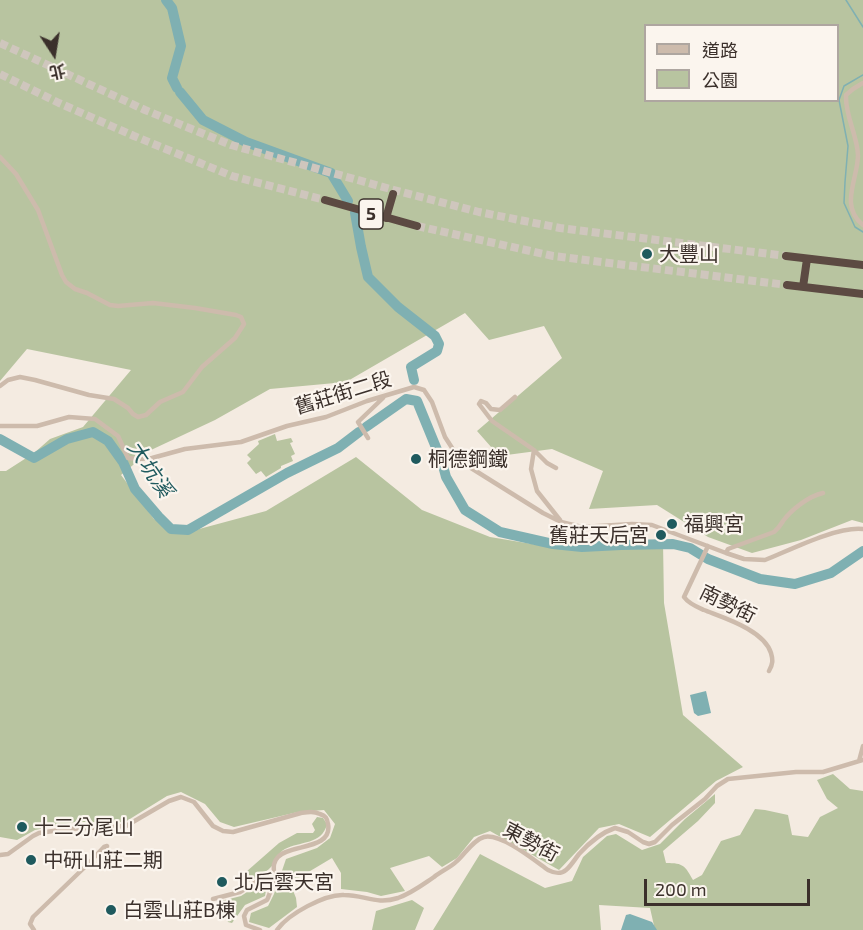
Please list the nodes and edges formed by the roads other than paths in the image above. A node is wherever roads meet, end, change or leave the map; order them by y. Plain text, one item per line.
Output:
1 (863, 83) edge
2 (0, 157) edge
3 (393, 194) dead end
4 (325, 200) tunnel mouth
5 (386, 218) junction
6 (863, 225) edge
7 (417, 226) tunnel mouth
8 (786, 256) tunnel mouth
9 (807, 259) junction
10 (863, 265) edge
11 (787, 285) tunnel mouth
12 (803, 287) junction
13 (863, 294) edge
14 (0, 386) edge
15 (385, 396) junction
16 (514, 397) dead end
17 (0, 426) edge
18 (368, 438) dead end
19 (534, 450) junction
20 (556, 468) dead end
21 (824, 493) dead end
22 (561, 522) junction
23 (863, 529) edge
24 (706, 548) junction
25 (726, 553) junction
26 (769, 671) dead end
27 (863, 746) edge
28 (861, 761) edge
29 (107, 846) dead end
30 (0, 855) edge
31 (274, 879) junction
32 (213, 899) dead end
33 (34, 930) edge
34 (260, 930) edge
35 (277, 930) edge

1 - 6 street
2 - 14 street
3 - 5 highway
4 - 5 highway, 5
5 - 7 highway, 5
8 - 9 highway
9 - 10 highway
9 - 12 highway
11 - 12 highway
12 - 13 highway
15 - 17 street, 舊莊街二段
15 - 18 street
15 - 22 street, 舊莊街二段
16 - 19 street
19 - 20 street
19 - 22 street
21 - 25 street
22 - 24 street, 舊莊街二段
23 - 25 street, 舊莊街二段
24 - 25 street, 舊莊街二段
24 - 26 street, 南勢街
27 - 28 street
28 - 35 street, 東勢街
29 - 33 street
30 - 31 street
31 - 32 street
31 - 34 street

